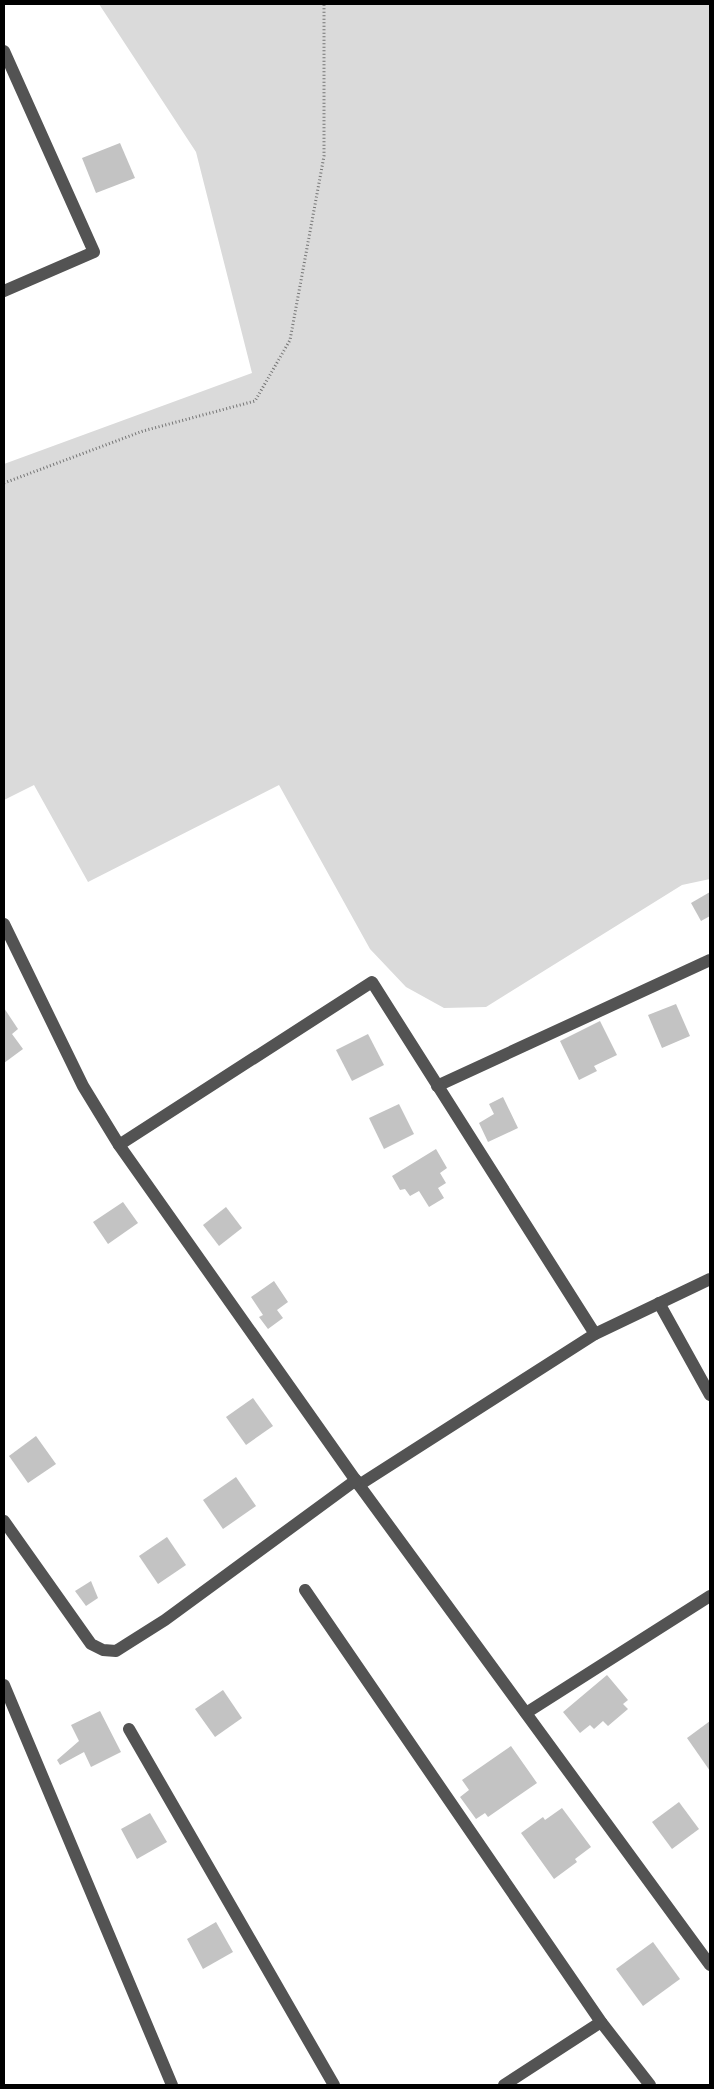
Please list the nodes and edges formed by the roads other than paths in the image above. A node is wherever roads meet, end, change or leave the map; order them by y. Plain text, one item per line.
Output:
1 (4, 51) edge
2 (4, 291) edge
3 (4, 924) edge
4 (710, 960) edge
5 (437, 1086) junction
6 (119, 1145) junction
7 (710, 1278) edge
8 (659, 1303) junction
9 (594, 1334) junction
10 (710, 1395) edge
11 (358, 1483) junction
12 (4, 1521) edge
13 (305, 1590) dead end
14 (710, 1596) edge
15 (4, 1686) edge
16 (526, 1713) junction
17 (129, 1729) dead end
18 (710, 1965) edge
19 (601, 2022) junction
20 (172, 2085) edge
21 (334, 2085) edge
22 (504, 2085) edge
23 (650, 2085) edge

1 - 2 lane
3 - 6 lane
4 - 5 lane
5 - 6 lane
5 - 9 lane
6 - 11 lane
7 - 8 lane
8 - 9 lane
8 - 10 lane
9 - 11 lane
11 - 12 lane
11 - 16 lane
13 - 19 lane
14 - 16 lane
15 - 20 lane
16 - 18 lane
17 - 21 lane
19 - 22 lane
19 - 23 lane

